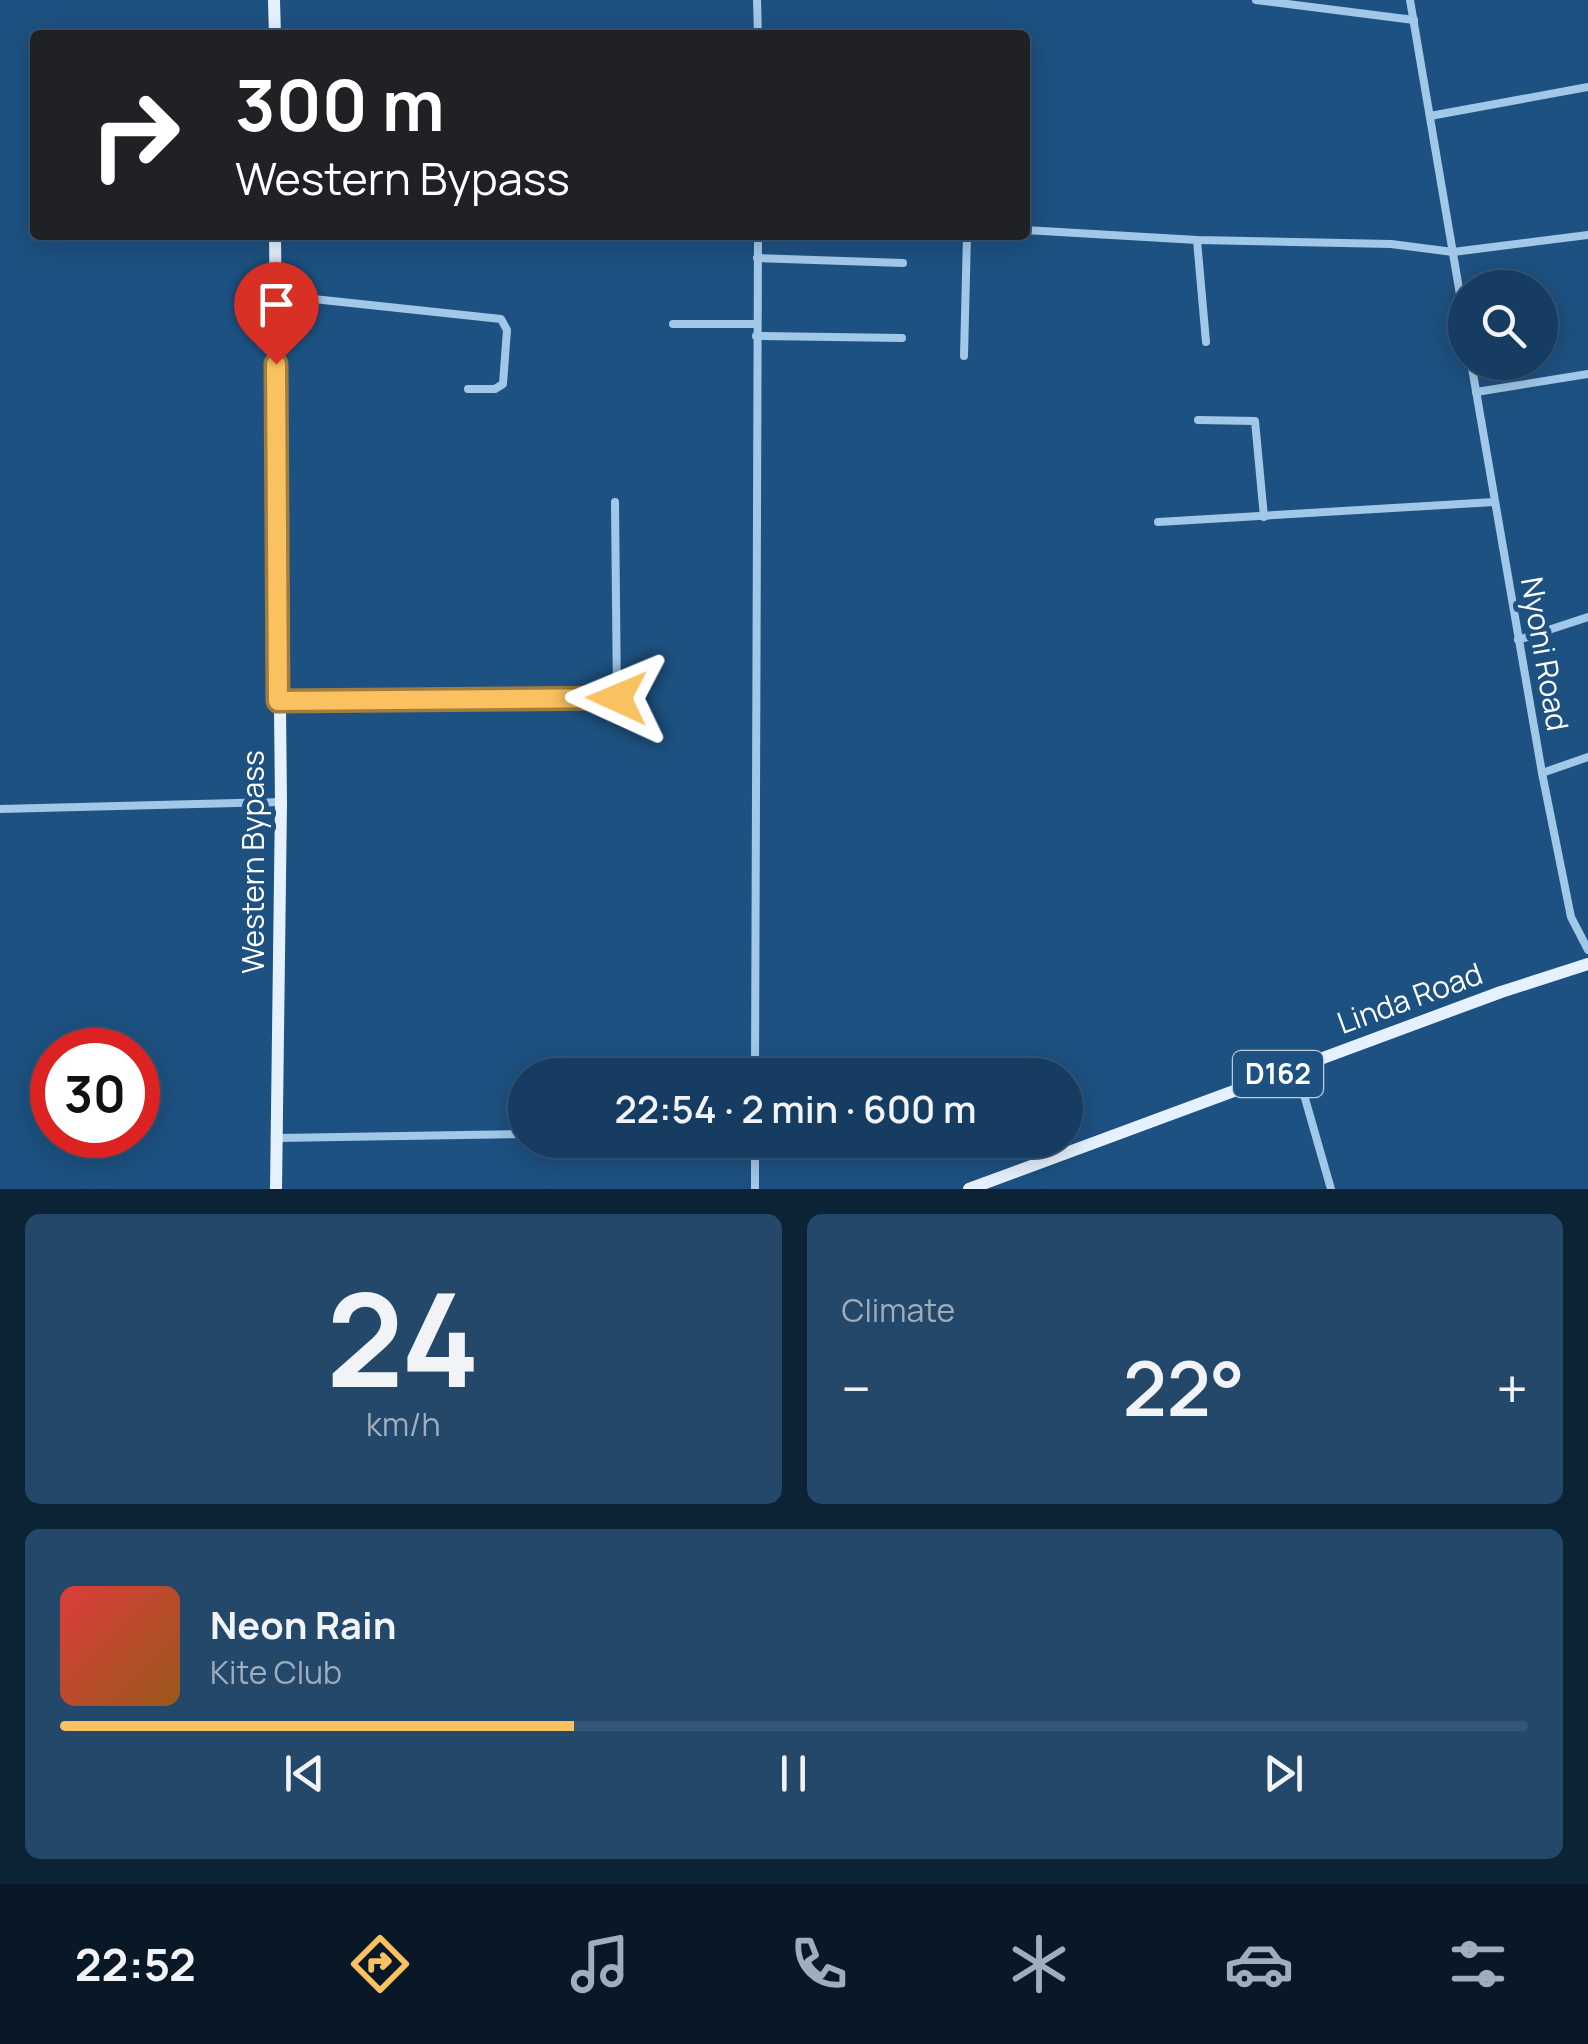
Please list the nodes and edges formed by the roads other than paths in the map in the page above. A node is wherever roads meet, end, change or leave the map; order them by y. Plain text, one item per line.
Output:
1 (274, 0) edge
2 (757, 0) edge
3 (1256, 0) edge
4 (1410, 0) edge
5 (1414, 20) junction
6 (274, 30) edge
7 (758, 30) edge
8 (1588, 87) edge
9 (1430, 116) junction
10 (1030, 230) edge
11 (1588, 235) edge
12 (276, 240) edge
13 (758, 240) edge
14 (967, 240) edge
15 (1196, 240) junction
16 (1452, 252) junction
17 (758, 258) junction
18 (903, 263) dead end
19 (1455, 270) edge
20 (276, 295) junction
21 (674, 324) dead end
22 (756, 324) junction
23 (756, 336) junction
24 (902, 338) dead end
25 (1206, 342) dead end
26 (964, 356) dead end
27 (1588, 374) edge
28 (1474, 380) edge
29 (468, 388) dead end
30 (1476, 392) junction
31 (1198, 420) dead end
32 (615, 502) dead end
33 (1494, 502) junction
34 (1264, 517) junction
35 (1158, 522) dead end
36 (1588, 617) edge
37 (1518, 640) junction
38 (278, 701) junction
39 (1588, 757) edge
40 (1542, 773) junction
41 (280, 802) junction
42 (0, 809) edge
43 (1588, 950) edge
44 (1588, 964) edge
45 (755, 1058) edge
46 (1296, 1067) junction
47 (508, 1134) edge
48 (278, 1138) junction
49 (756, 1158) edge
50 (276, 1189) edge
51 (755, 1189) edge
52 (969, 1189) edge
53 (1332, 1189) edge

1 - 6 main road
2 - 7 street
3 - 5 street
4 - 5 street
5 - 9 street
8 - 9 street
9 - 16 street
10 - 15 street
11 - 16 street
12 - 20 main road, Western Bypass
13 - 17 street
14 - 26 street
15 - 16 street
15 - 25 street
16 - 19 street
17 - 18 street
17 - 22 street
20 - 29 street
20 - 38 main road, Western Bypass
21 - 22 street
22 - 23 street
23 - 24 street
23 - 45 street
27 - 30 street
28 - 30 street, Nyoni Road
30 - 33 street, Nyoni Road
31 - 34 street
32 - 38 street
33 - 34 street
33 - 37 street, Nyoni Road
34 - 35 street
36 - 37 street
37 - 40 street, Nyoni Road
38 - 41 main road, Western Bypass
39 - 40 street
40 - 43 street, Nyoni Road
41 - 42 street
41 - 48 main road, Western Bypass
44 - 46 main road, Linda Road / D162
46 - 52 main road, Linda Road / D162
46 - 53 street
47 - 48 street
48 - 50 main road, Western Bypass
49 - 51 street

